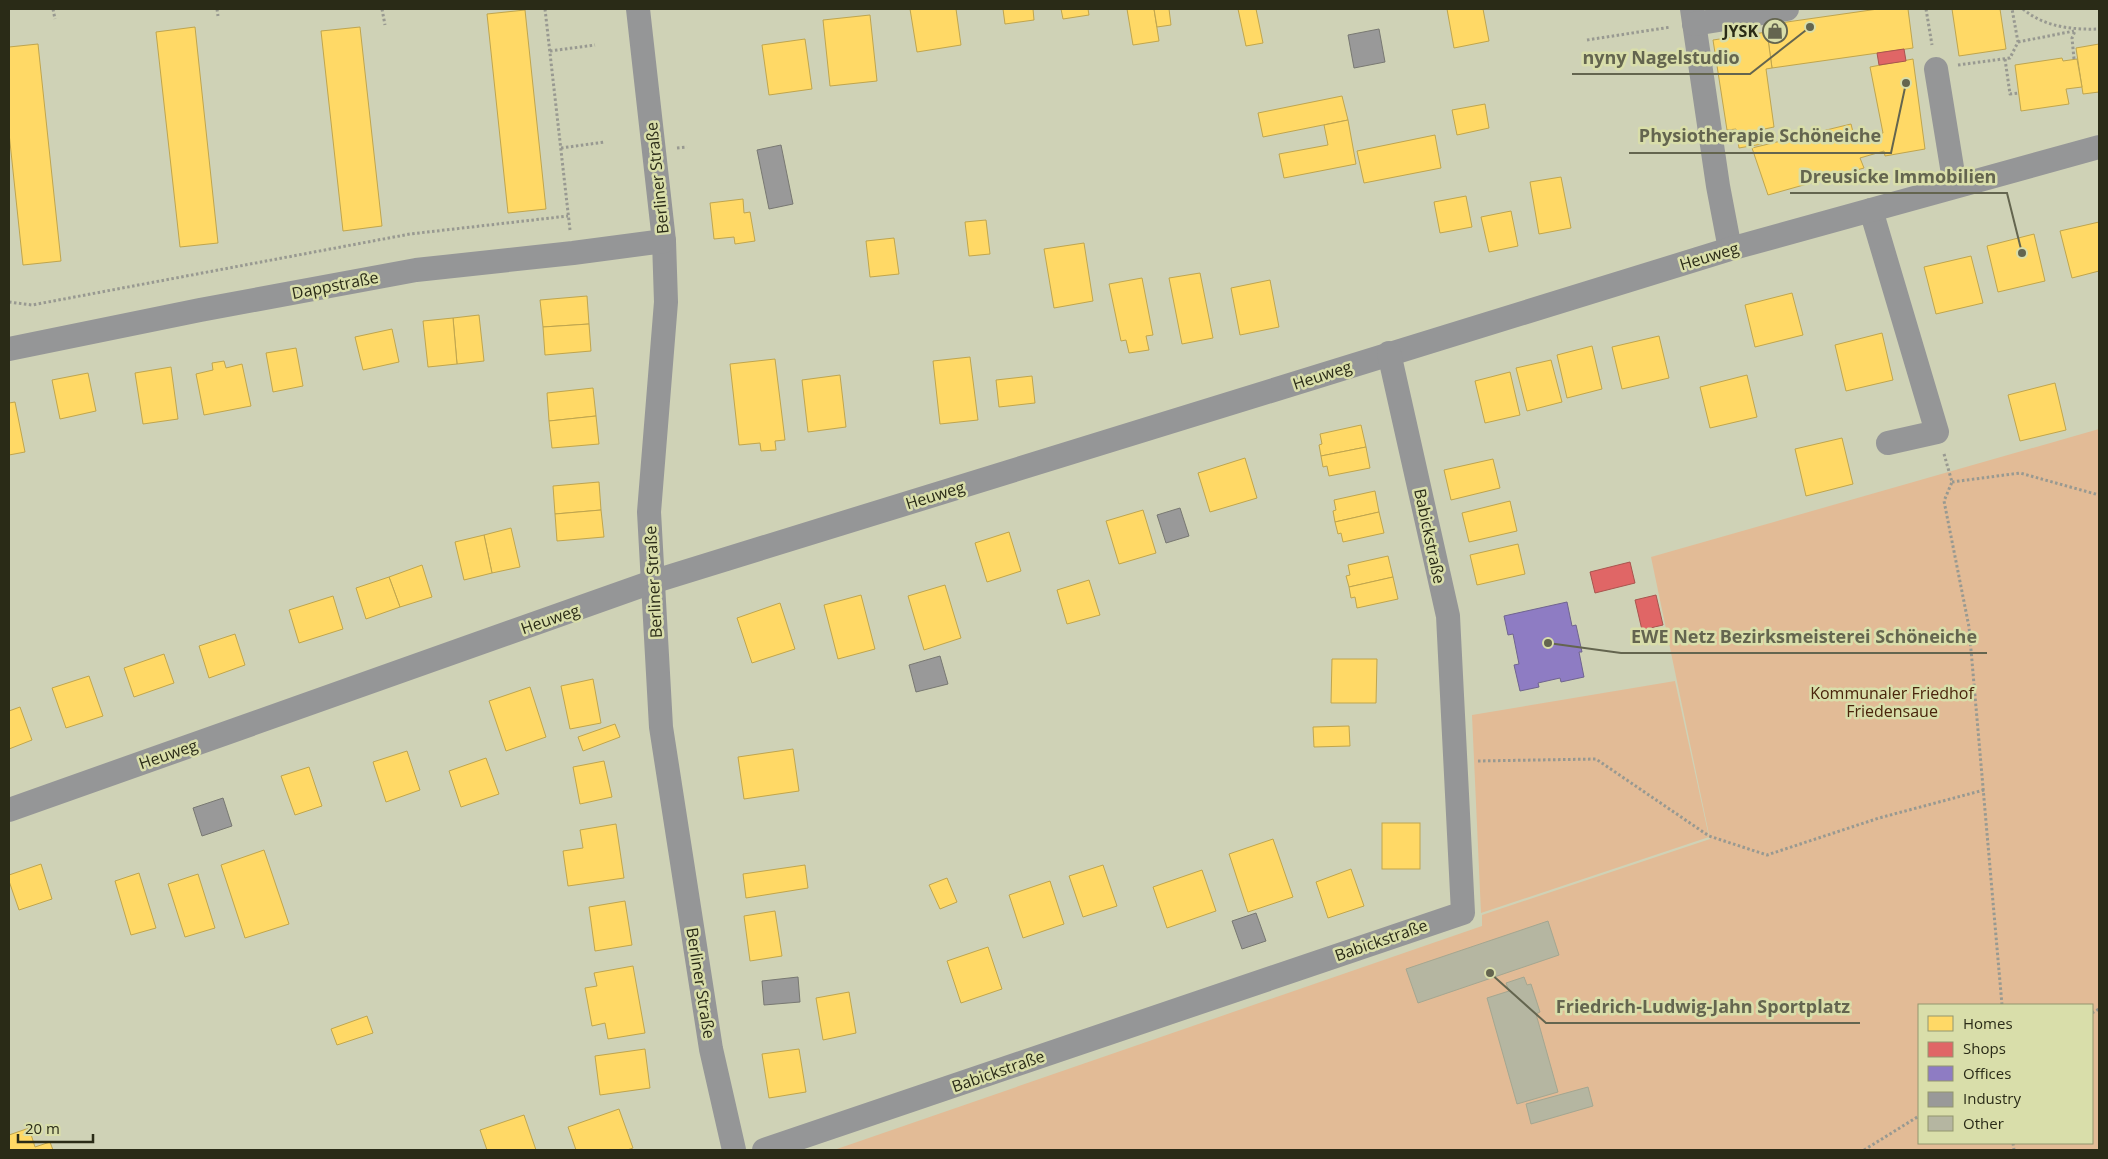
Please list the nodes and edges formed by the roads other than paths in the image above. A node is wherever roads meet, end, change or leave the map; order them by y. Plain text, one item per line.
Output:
1 (638, 9) edge
2 (1787, 9) edge
3 (1693, 16) edge
4 (1936, 69) road end
5 (2099, 147) edge
6 (1955, 186) junction
7 (1872, 210) junction
8 (664, 241) junction
9 (1730, 248) junction
10 (9, 349) edge
11 (1389, 353) junction
12 (1888, 444) dead end
13 (652, 582) junction
14 (9, 810) edge
15 (734, 1150) edge
16 (764, 1150) edge

1 - 8 street, Berliner Straße
2 - 3 street
3 - 9 street
4 - 6 street
5 - 6 street, Heuweg
6 - 7 street, Heuweg
7 - 9 street, Heuweg
7 - 12 street
8 - 10 street, Dappstraße
8 - 13 street, Berliner Straße
9 - 11 street, Heuweg
11 - 13 street, Heuweg
11 - 16 street, Babickstraße
13 - 14 street, Heuweg
13 - 15 street, Berliner Straße

